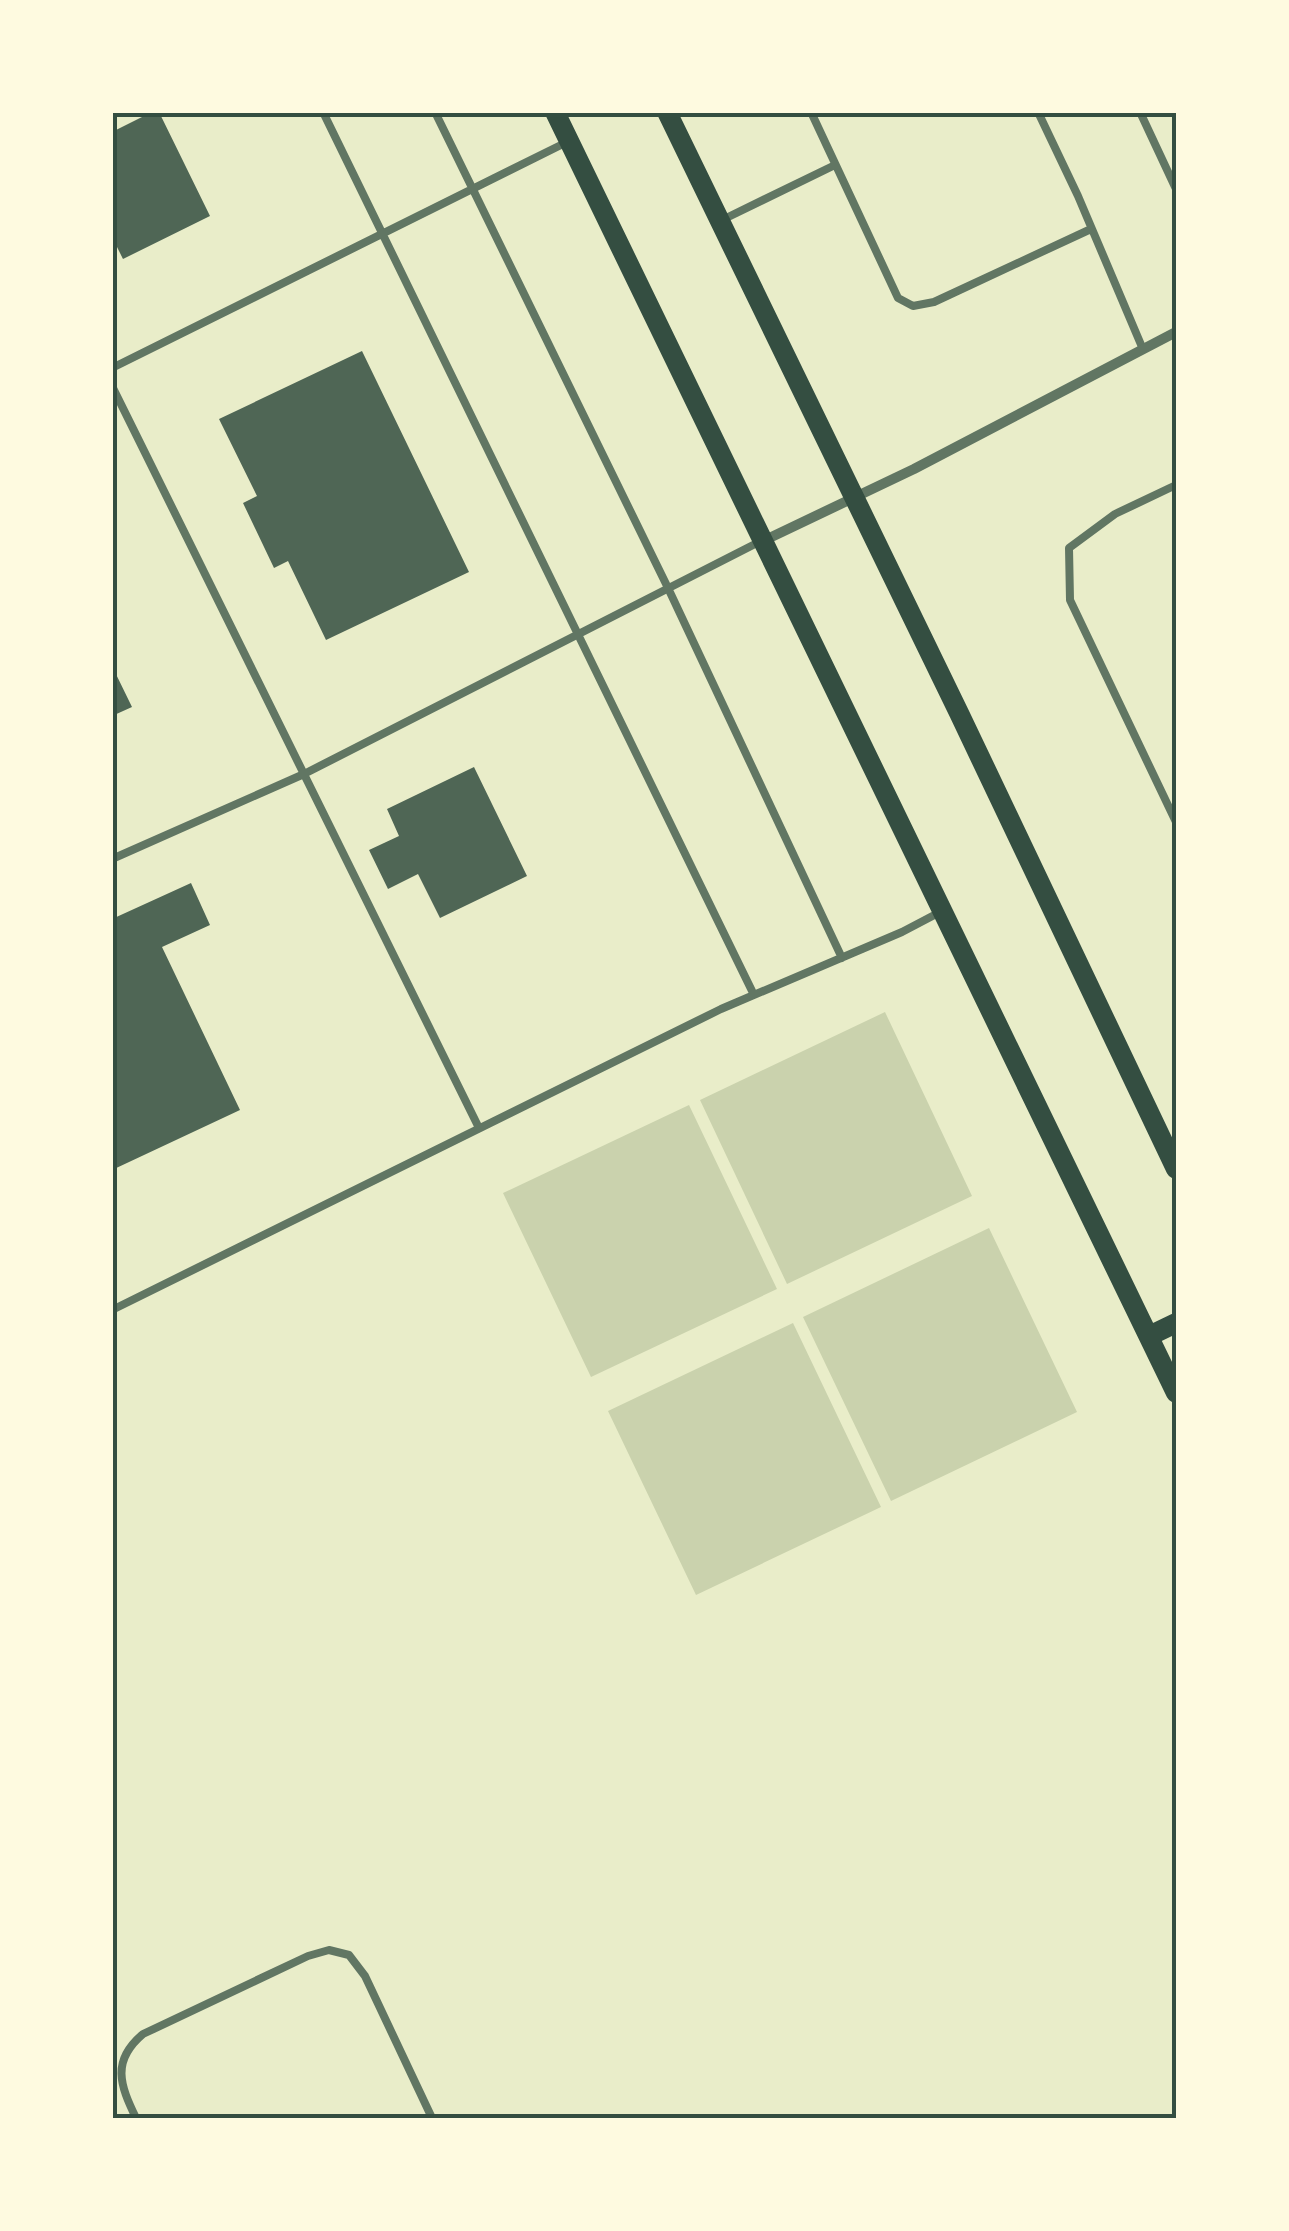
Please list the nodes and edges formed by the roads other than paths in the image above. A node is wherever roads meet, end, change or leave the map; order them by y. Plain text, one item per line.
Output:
1 (324, 112) edge
2 (436, 112) edge
3 (555, 112) edge
4 (667, 112) edge
5 (811, 112) edge
6 (1038, 112) edge
7 (1140, 112) edge
8 (569, 141) junction
9 (835, 166) junction
10 (473, 188) junction
11 (1176, 189) edge
12 (718, 221) junction
13 (1092, 228) junction
14 (383, 234) junction
15 (1176, 332) edge
16 (1142, 347) junction
17 (112, 368) edge
18 (112, 386) edge
19 (1176, 485) edge
20 (855, 497) junction
21 (762, 541) junction
22 (668, 588) junction
23 (577, 634) junction
24 (304, 774) junction
25 (1176, 822) edge
26 (112, 859) edge
27 (942, 912) junction
28 (842, 958) junction
29 (754, 995) junction
30 (479, 1128) junction
31 (1176, 1169) edge
32 (112, 1310) edge
33 (1176, 1323) edge
34 (1149, 1336) junction
35 (1176, 1393) edge
36 (136, 2118) edge
37 (432, 2118) edge

1 - 14 lane
2 - 10 lane
3 - 8 main road
4 - 12 main road
5 - 9 lane
6 - 13 lane
7 - 11 lane
8 - 10 lane
8 - 21 main road
9 - 12 lane
9 - 13 lane
10 - 14 lane
10 - 22 lane
12 - 20 main road
13 - 16 lane
14 - 17 lane
14 - 23 lane
15 - 16 street
16 - 20 street
18 - 24 lane
19 - 25 lane
20 - 21 street
20 - 31 main road
21 - 22 lane
21 - 27 main road
22 - 23 lane
22 - 28 lane
23 - 24 lane
23 - 29 lane
24 - 26 lane
24 - 30 lane
27 - 28 lane
27 - 34 main road
28 - 29 lane
29 - 30 lane
30 - 32 lane
33 - 34 main road
34 - 35 main road
36 - 37 lane

